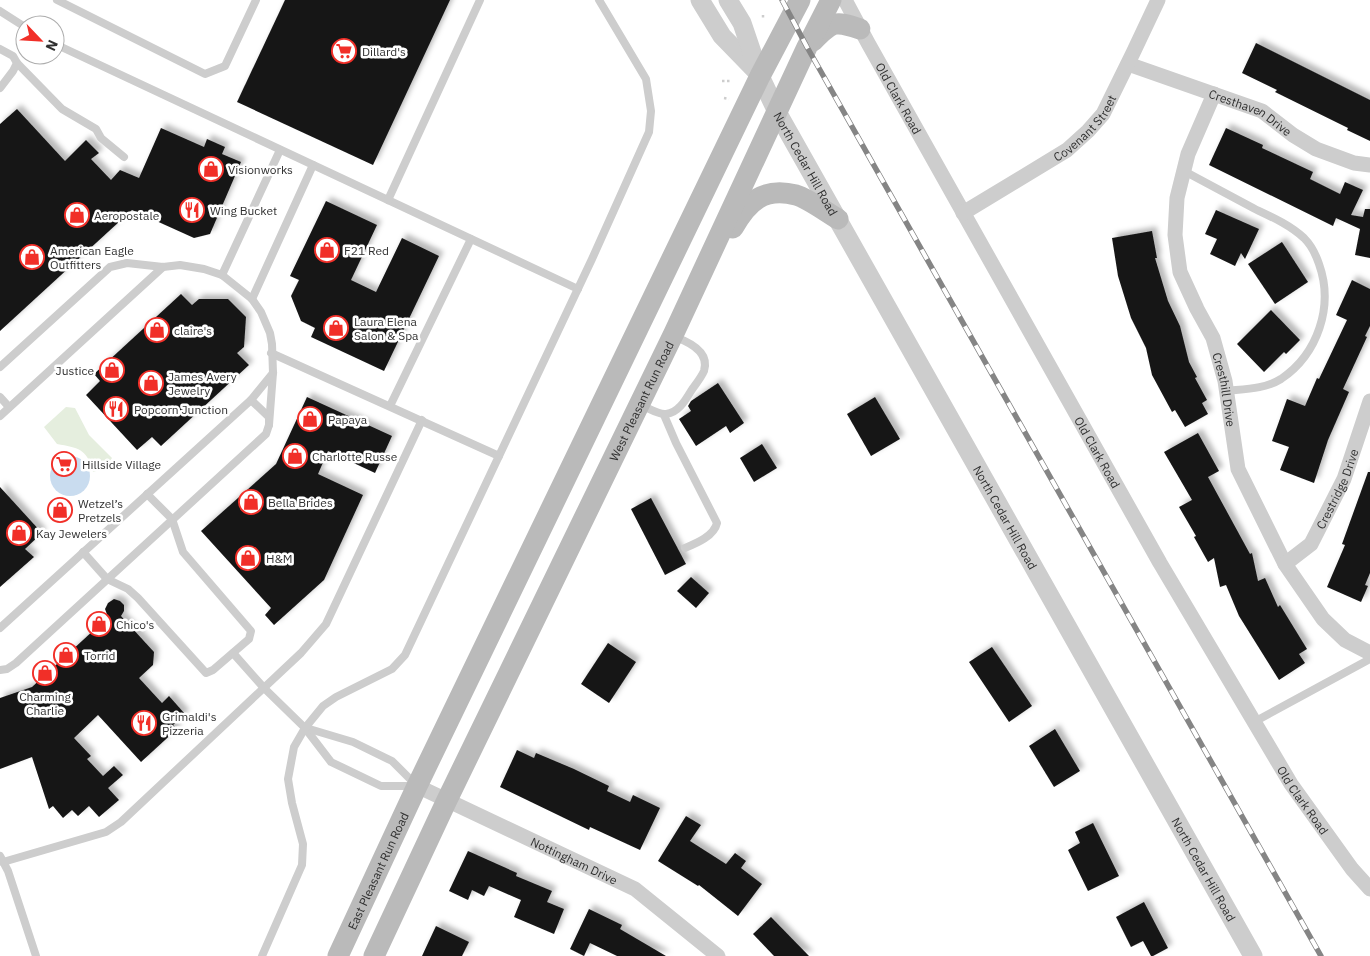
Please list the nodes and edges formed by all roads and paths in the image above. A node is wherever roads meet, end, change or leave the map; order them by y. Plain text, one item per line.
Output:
1 (57, 0) edge
2 (256, 0) edge
3 (480, 0) edge
4 (599, 0) edge
5 (700, 0) edge
6 (728, 0) edge
7 (800, 0) edge
8 (831, 0) edge
9 (845, 0) edge
10 (1158, 0) edge
11 (0, 11) edge
12 (763, 15) dead end
13 (763, 19) dead end
14 (15, 21) edge
15 (860, 30) junction
16 (807, 47) junction
17 (0, 49) edge
18 (65, 49) edge
19 (15, 60) edge
20 (1128, 64) junction
21 (16, 65) edge
22 (19, 65) edge
23 (760, 76) junction
24 (722, 81) dead end
25 (730, 81) dead end
26 (0, 88) edge
27 (1214, 94) junction
28 (724, 98) dead end
29 (729, 99) dead end
30 (777, 112) junction
31 (280, 150) junction
32 (124, 157) dead end
33 (313, 165) junction
34 (1370, 165) edge
35 (1184, 171) junction
36 (388, 200) junction
37 (963, 213) junction
38 (838, 219) junction
39 (471, 239) junction
40 (163, 267) junction
41 (222, 275) junction
42 (578, 289) junction
43 (252, 299) junction
44 (674, 335) junction
45 (271, 353) junction
46 (0, 366) edge
47 (274, 373) junction
48 (1226, 391) junction
49 (0, 397) edge
50 (251, 400) junction
51 (1370, 402) edge
52 (640, 404) junction
53 (390, 406) junction
54 (9, 407) junction
55 (664, 414) junction
56 (0, 416) edge
57 (422, 420) junction
58 (269, 425) junction
59 (499, 456) junction
60 (147, 494) junction
61 (172, 519) junction
62 (685, 548) dead end
63 (83, 552) junction
64 (1286, 564) junction
65 (108, 579) junction
66 (0, 628) edge
67 (232, 653) junction
68 (1370, 653) edge
69 (1370, 659) edge
70 (0, 670) edge
71 (264, 688) junction
72 (1254, 722) junction
73 (305, 728) junction
74 (417, 786) junction
75 (447, 800) junction
76 (1, 859) edge
77 (1370, 889) edge
78 (36, 956) edge
79 (262, 956) edge
80 (338, 956) edge
81 (374, 956) edge
82 (718, 956) edge
83 (1253, 956) edge

1 - 2 lane
3 - 36 lane
4 - 42 lane
5 - 23 street, North Cedar Hill Road
6 - 23 street, North Cedar Hill Road
7 - 23 main road
8 - 16 main road, West Pleasant Run Road
9 - 15 street, Old Clark Road
10 - 20 street, Covenant Street
11 - 14 lane
12 - 13 path
15 - 16 main road
15 - 37 street, Old Clark Road
16 - 30 main road, West Pleasant Run Road
17 - 19 lane
18 - 31 lane
20 - 27 street, Cresthaven Drive
20 - 37 street, Covenant Street
21 - 26 lane
22 - 32 lane
23 - 30 street, North Cedar Hill Road
23 - 74 main road
24 - 25 path
27 - 34 street, Cresthaven Drive
27 - 35 street, Cresthill Drive
28 - 29 path
30 - 38 street, North Cedar Hill Road
30 - 44 main road, West Pleasant Run Road
31 - 33 lane
31 - 41 lane
33 - 36 lane
33 - 43 lane
35 - 48 street, Cresthill Drive
35 - 48 lane
36 - 39 lane
37 - 72 street, Old Clark Road
38 - 44 main road
38 - 83 street, North Cedar Hill Road
39 - 42 lane
39 - 53 lane
40 - 41 lane
40 - 46 lane
40 - 54 lane
41 - 43 lane
42 - 59 lane
43 - 45 lane
44 - 52 main road, West Pleasant Run Road
44 - 55 lane
45 - 47 lane
45 - 53 lane
47 - 50 lane
47 - 58 lane
48 - 64 street, Cresthill Drive
49 - 54 lane
50 - 58 lane
50 - 60 lane
51 - 64 street, Crestridge Drive
52 - 55 lane
52 - 75 main road, West Pleasant Run Road
53 - 57 lane
54 - 56 lane
55 - 62 lane
57 - 59 lane
57 - 71 lane
58 - 61 lane
59 - 73 lane
60 - 61 lane
60 - 63 lane
61 - 65 lane
61 - 67 lane
63 - 65 lane
63 - 66 lane
64 - 68 street, Cresthill Drive
65 - 67 lane
65 - 70 lane
67 - 71 lane
69 - 72 lane
71 - 73 lane
71 - 76 lane
72 - 77 street, Old Clark Road
73 - 74 lane
73 - 74 lane
73 - 79 lane
74 - 75 street, Nottingham Drive
74 - 80 main road, East Pleasant Run Road
75 - 81 main road
75 - 82 street, Nottingham Drive
76 - 78 lane

